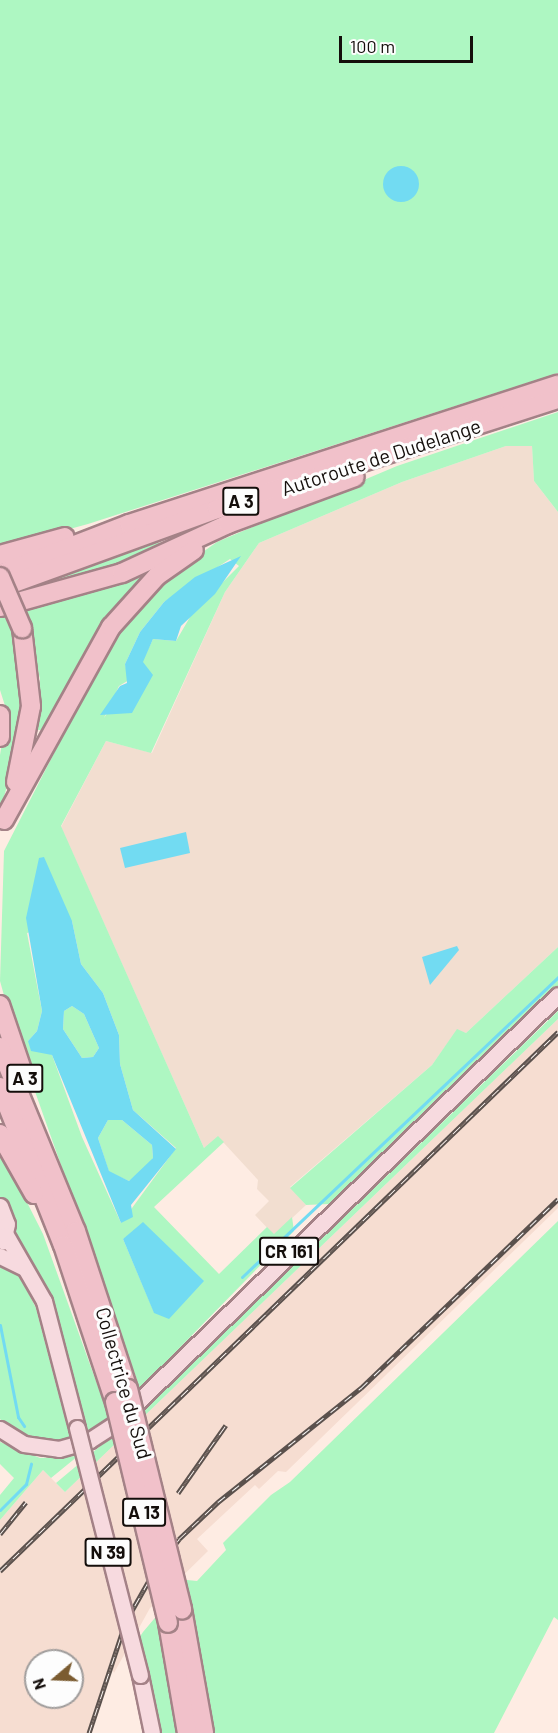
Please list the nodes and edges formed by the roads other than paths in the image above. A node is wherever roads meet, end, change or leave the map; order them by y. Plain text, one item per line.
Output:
1 (558, 385) edge
2 (558, 399) edge
3 (484, 424) junction
4 (271, 509) junction
5 (129, 524) junction
6 (0, 555) edge
7 (0, 576) edge
8 (0, 588) edge
9 (0, 607) edge
10 (0, 715) edge
11 (0, 737) edge
12 (2, 825) edge
13 (558, 995) edge
14 (0, 1005) edge
15 (0, 1047) edge
16 (0, 1088) edge
17 (0, 1134) edge
18 (46, 1153) junction
19 (0, 1206) edge
20 (3, 1241) edge
21 (63, 1245) junction
22 (0, 1256) edge
23 (26, 1268) junction
24 (122, 1395) junction
25 (0, 1429) edge
26 (152, 1733) edge
27 (187, 1733) edge
28 (204, 1733) edge

1 - 5 highway, Autoroute de Dudelange / A 3
2 - 3 highway, Autoroute de Dudelange / A 3
3 - 4 highway, A 3
3 - 8 highway, Autoroute de Dudelange / A 3
4 - 9 highway, A 3
4 - 12 highway, A 3
5 - 6 highway, A 3
5 - 7 highway, Autoroute de Dudelange / A 3
7 - 12 highway, A 3, bridge
10 - 11 highway
13 - 25 main road, CR 161
14 - 18 highway, A 3
15 - 18 highway, Collectrice du Sud / A 13
16 - 21 highway, Collectrice du Sud / A 13
17 - 21 highway
18 - 24 highway, Collectrice du Sud / A 13
19 - 20 main road
20 - 23 main road, N 39
21 - 24 highway, Collectrice du Sud / A 13
22 - 23 main road
23 - 26 main road, N 39, bridge
24 - 27 highway, Collectrice du Sud / A 13, bridge
24 - 28 highway, Collectrice du Sud / A 13, bridge

